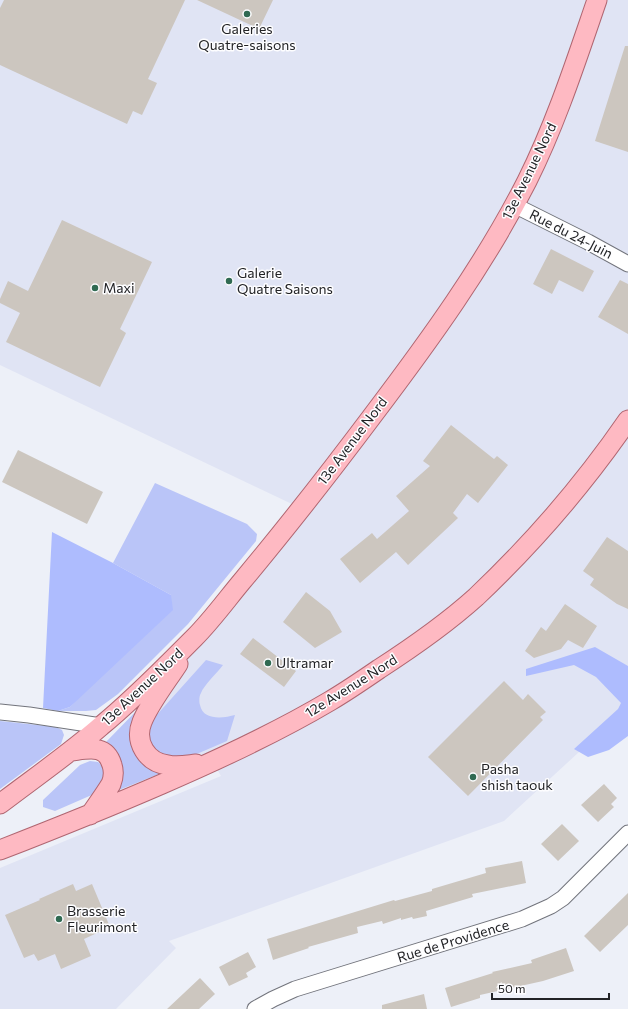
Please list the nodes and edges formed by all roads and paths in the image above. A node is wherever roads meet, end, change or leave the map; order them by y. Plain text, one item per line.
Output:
1 (597, 0) edge
2 (514, 205) junction
3 (628, 264) edge
4 (628, 420) edge
5 (196, 636) junction
6 (0, 712) edge
7 (101, 726) junction
8 (71, 751) junction
9 (213, 762) junction
10 (0, 804) edge
11 (90, 815) junction
12 (628, 833) edge
13 (0, 850) edge
14 (255, 1009) edge

1 - 2 main road, 13e Avenue Nord
2 - 3 street, Rue du 24-Juin
2 - 5 main road, 13e Avenue Nord
4 - 9 main road, 12e Avenue Nord
5 - 7 main road, 13e Avenue Nord
5 - 9 main road
6 - 7 street
7 - 8 main road, 13e Avenue Nord
8 - 10 main road, 13e Avenue Nord
8 - 11 main road
9 - 11 main road, 12e Avenue Nord
11 - 13 main road, 12e Avenue Nord
12 - 14 street, Rue de Providence

